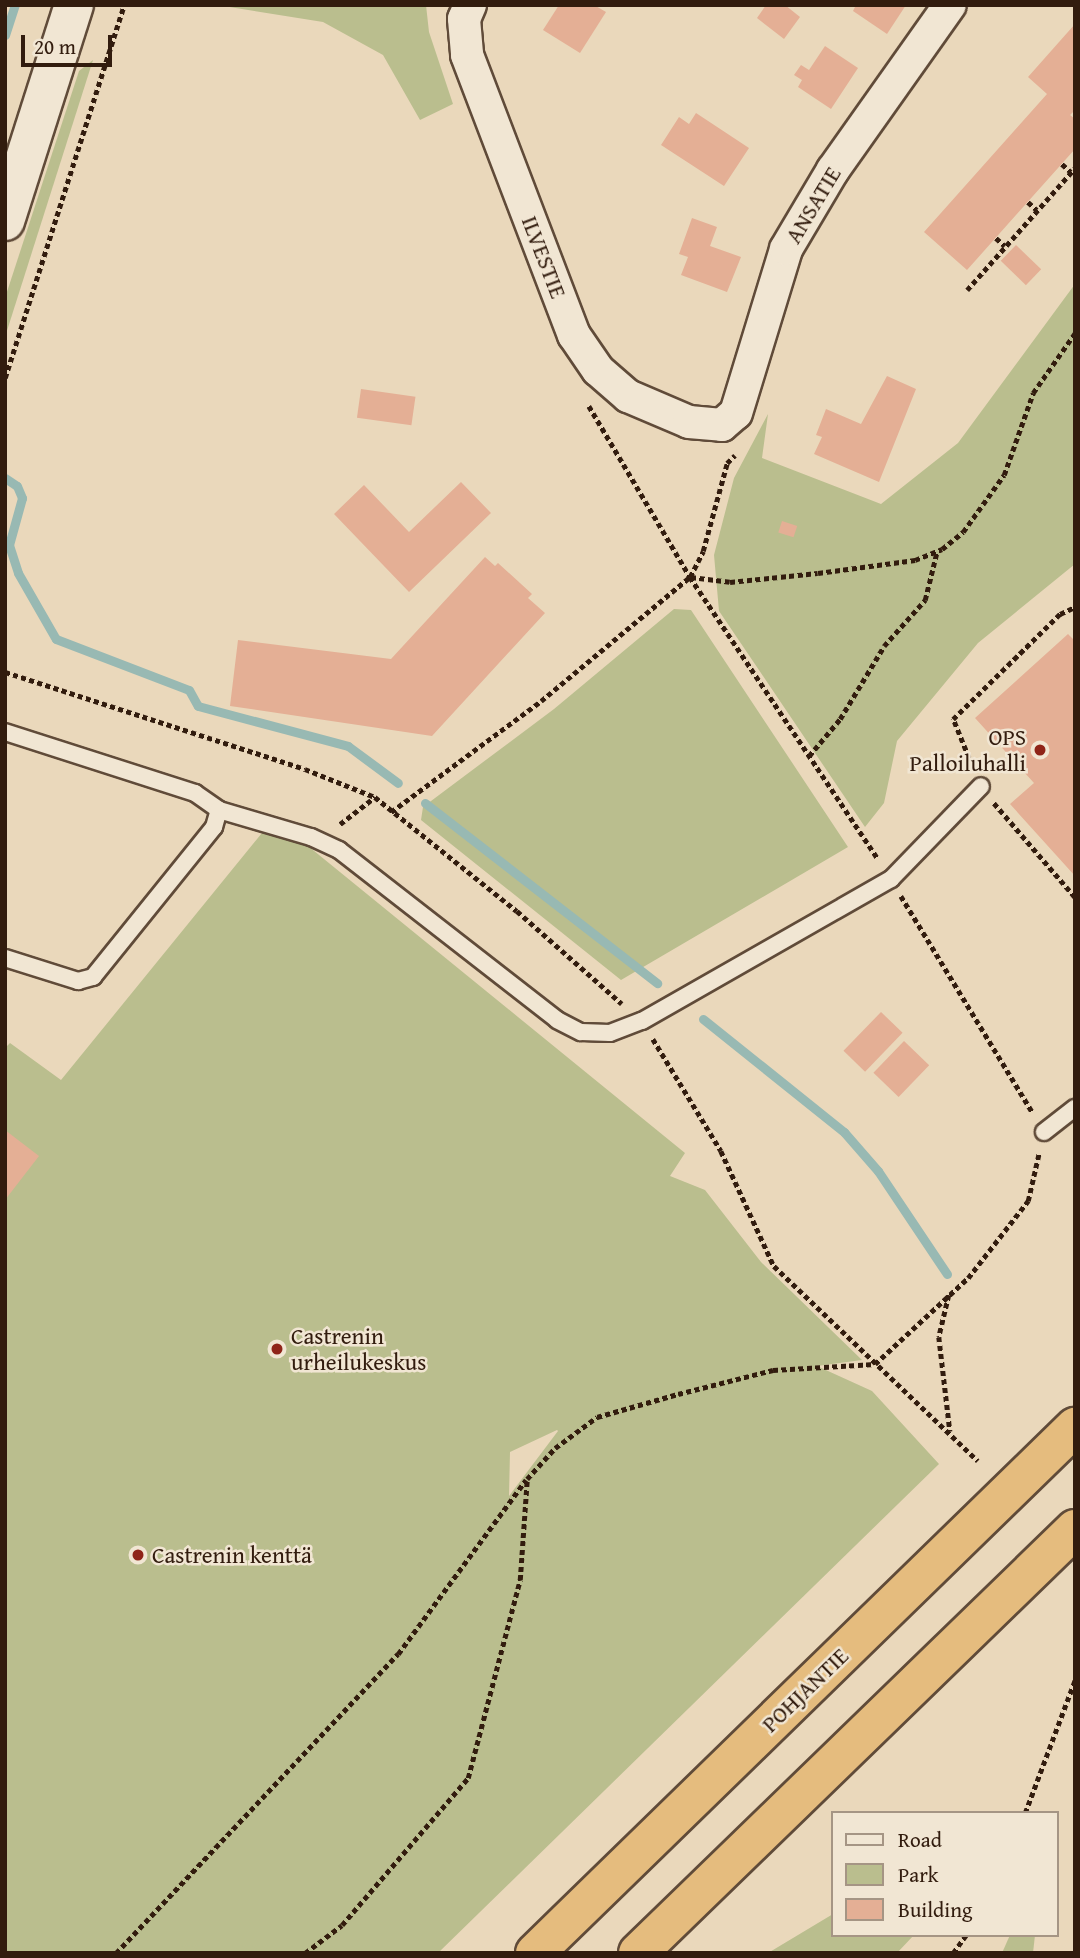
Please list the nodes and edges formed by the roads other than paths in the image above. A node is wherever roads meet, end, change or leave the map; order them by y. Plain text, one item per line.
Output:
1 (74, 5) edge
2 (470, 5) edge
3 (950, 5) edge
4 (5, 221) edge
5 (732, 436) joint
6 (5, 732) edge
7 (981, 786) road end
8 (219, 810) junction
9 (5, 958) edge
10 (1075, 1108) edge
11 (1044, 1132) road end
12 (1075, 1427) edge
13 (1075, 1529) edge
14 (535, 1953) edge
15 (638, 1953) edge

1 - 4 street
2 - 5 street, ILVESTIE
3 - 5 street, ANSATIE
6 - 8 lane
7 - 8 lane
8 - 9 lane
10 - 11 lane
12 - 14 highway, POHJANTIE
13 - 15 highway

